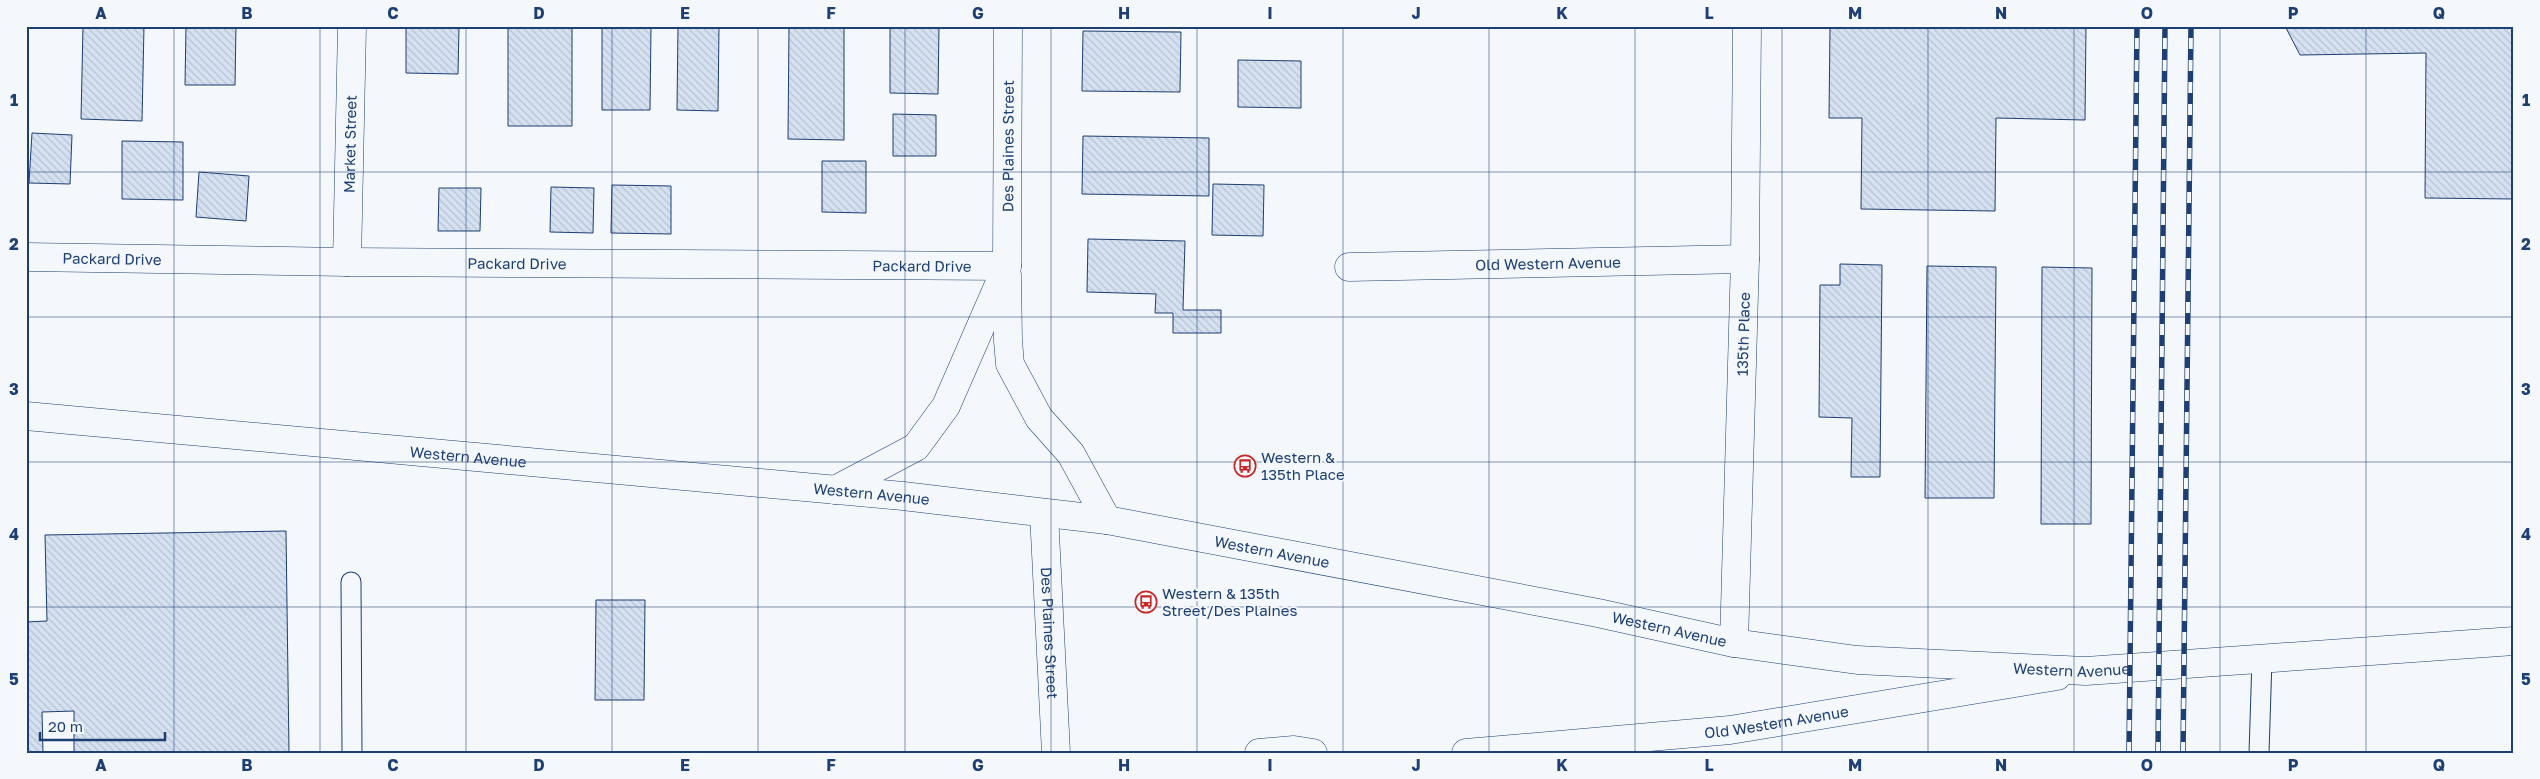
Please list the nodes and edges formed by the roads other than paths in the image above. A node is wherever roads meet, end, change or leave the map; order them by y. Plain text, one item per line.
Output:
1 (352, 26) edge
2 (1008, 26) edge
3 (1747, 26) edge
4 (26, 258) edge
5 (1745, 258) junction
6 (347, 262) junction
7 (1007, 266) junction
8 (1349, 266) dead end
9 (26, 416) edge
10 (835, 490) junction
11 (1044, 513) junction
12 (1107, 520) junction
13 (350, 582) dead end
14 (2514, 641) edge
15 (1734, 643) junction
16 (2262, 659) junction
17 (2086, 671) junction
18 (1300, 752) edge
19 (352, 753) edge
20 (1056, 753) edge
21 (1259, 753) edge
22 (1466, 753) edge
23 (2259, 753) edge

1 - 6 street, Market Street
2 - 7 street, Des Plaines Street
3 - 5 street, 135th Place
4 - 6 street, Packard Drive
5 - 8 street, Old Western Avenue
5 - 15 street, 135th Place
6 - 7 street, Packard Drive
7 - 10 street
7 - 12 street, Des Plaines Street
9 - 10 street, Western Avenue
10 - 11 street, Western Avenue
11 - 12 street, Western Avenue
11 - 20 street, Des Plaines Street
12 - 15 street, Western Avenue
13 - 19 lane
14 - 16 street, Western Avenue
15 - 17 street, Western Avenue
16 - 17 street, Western Avenue
16 - 23 lane
17 - 22 street, Old Western Avenue
18 - 21 street

